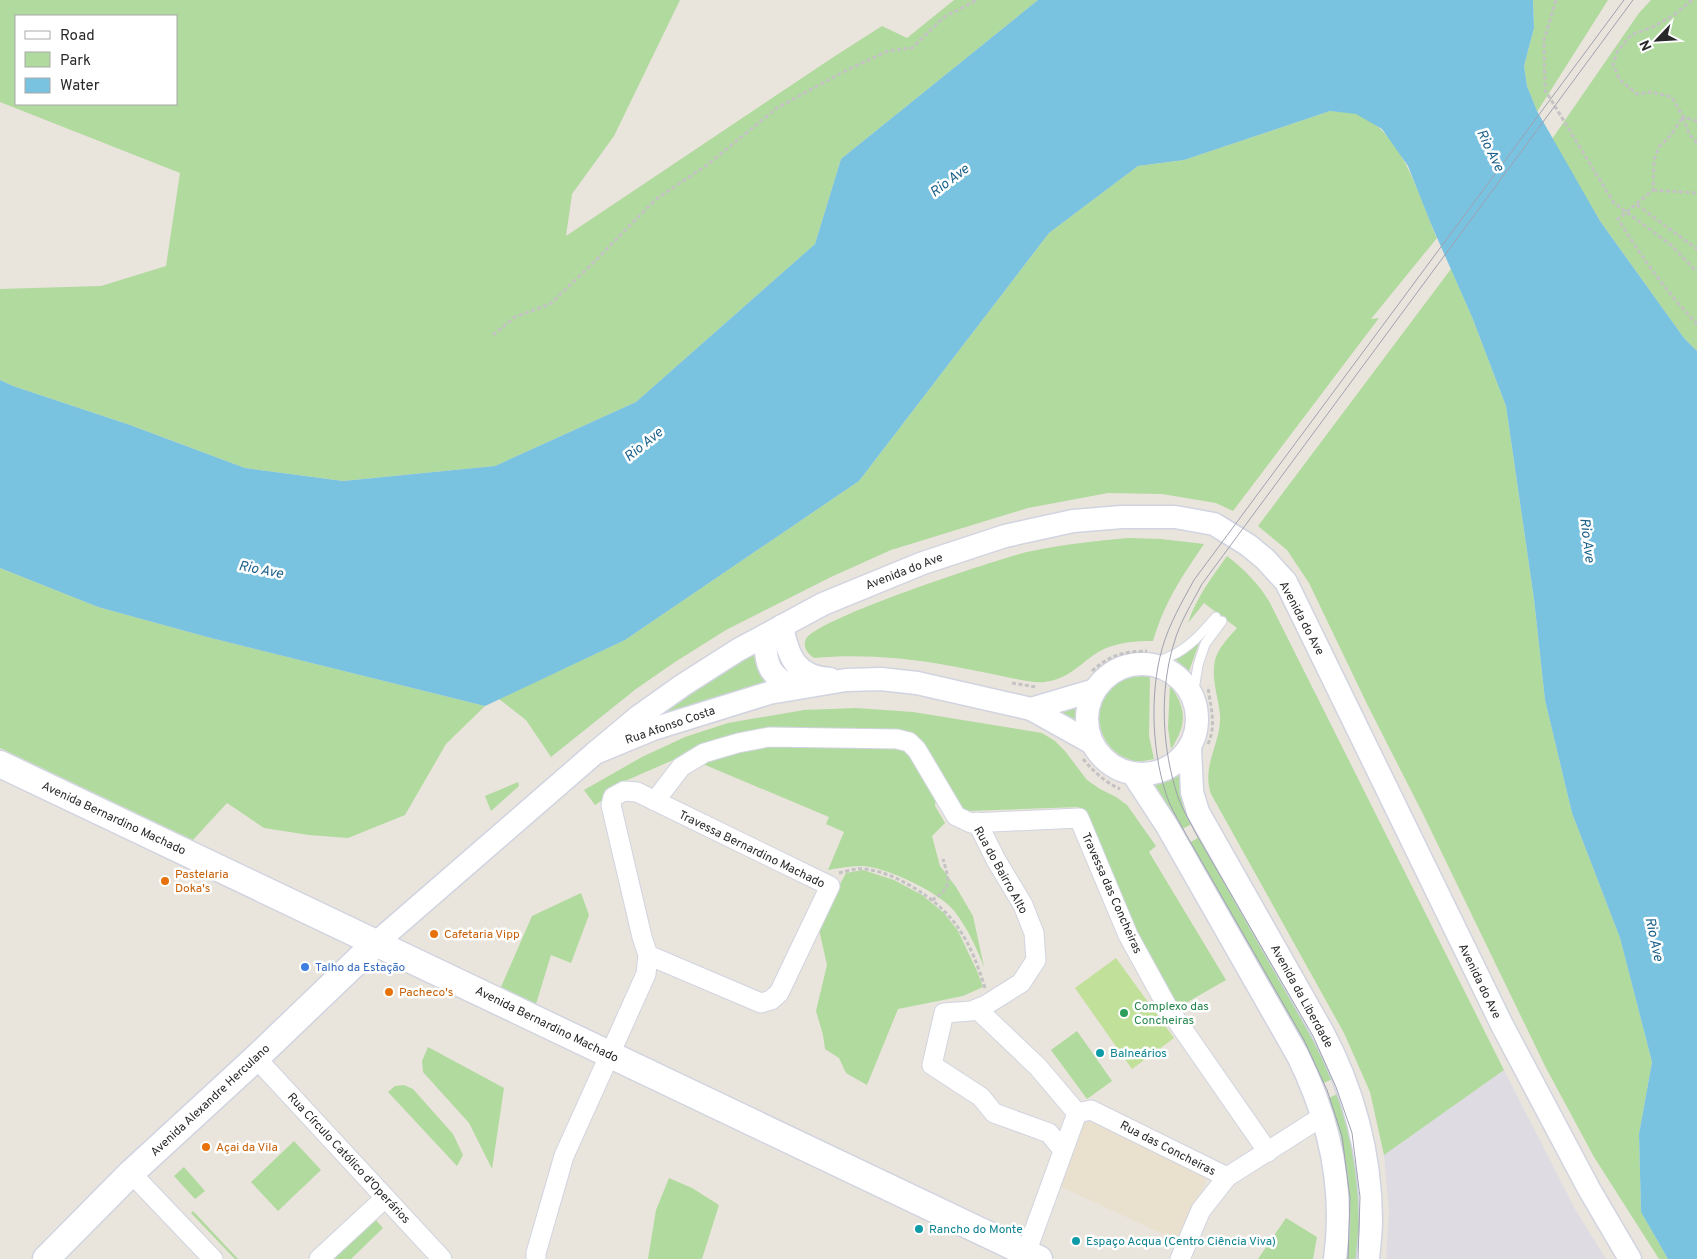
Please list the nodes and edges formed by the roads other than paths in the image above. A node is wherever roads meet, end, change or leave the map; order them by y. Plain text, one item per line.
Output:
1 (774, 630) junction
2 (1149, 657) junction
3 (846, 680) junction
4 (1092, 682) junction
5 (795, 688) junction
6 (1193, 696) junction
7 (1031, 709) junction
8 (1092, 743) junction
9 (1190, 748) junction
10 (595, 752) junction
11 (0, 764) edge
12 (1133, 774) junction
13 (655, 801) junction
14 (977, 822) junction
15 (376, 943) junction
16 (648, 955) junction
17 (984, 1006) junction
18 (609, 1053) junction
19 (256, 1058) junction
20 (1076, 1113) junction
21 (1323, 1116) junction
22 (1063, 1150) junction
23 (1268, 1152) junction
24 (131, 1173) junction
25 (1227, 1177) junction
26 (385, 1198) junction
27 (1032, 1256) edge
28 (46, 1259) edge
29 (213, 1259) edge
30 (319, 1259) edge
31 (442, 1259) edge
32 (536, 1259) edge
33 (1180, 1259) edge
34 (1335, 1259) edge
35 (1368, 1259) edge
36 (1630, 1259) edge

1 - 3 street
1 - 5 street
1 - 10 street, Avenida do Ave
1 - 36 street, Avenida do Ave
2 - 4 street
2 - 6 street
2 - 6 lane
3 - 5 street, Rua Afonso Costa
3 - 7 street, Rua Afonso Costa
4 - 7 street, Rua Afonso Costa
4 - 8 street
5 - 10 street, Rua Afonso Costa
6 - 9 street
7 - 8 street, Rua Afonso Costa
8 - 12 street
9 - 12 street
9 - 35 street, Avenida da Liberdade
10 - 15 street, Rua Afonso Costa
11 - 15 main road, Avenida Bernardino Machado
12 - 21 street
13 - 14 street, Rua do Bairro Alto
13 - 16 street, Travessa Bernardino Machado
13 - 16 street, Travessa Bernardino Machado
14 - 17 street, Rua do Bairro Alto
14 - 23 street, Travessa das Concheiras
15 - 18 main road, Avenida Bernardino Machado
15 - 19 main road, Avenida Alexandre Herculano
16 - 18 street, Travessa Bernardino Machado
17 - 20 street
17 - 22 street
18 - 27 main road, Avenida Bernardino Machado
18 - 32 street, Travessa Bernardino Machado
19 - 24 main road, Avenida Alexandre Herculano
19 - 26 street, Rua Círculo Católico d'Operários
20 - 22 street
20 - 25 street, Rua das Concheiras
21 - 23 street
21 - 34 street
22 - 27 street
23 - 25 street
24 - 28 main road, Avenida Alexandre Herculano
24 - 29 street
25 - 33 street, Rua das Concheiras
26 - 30 street
26 - 31 street, Rua Círculo Católico d'Operários

